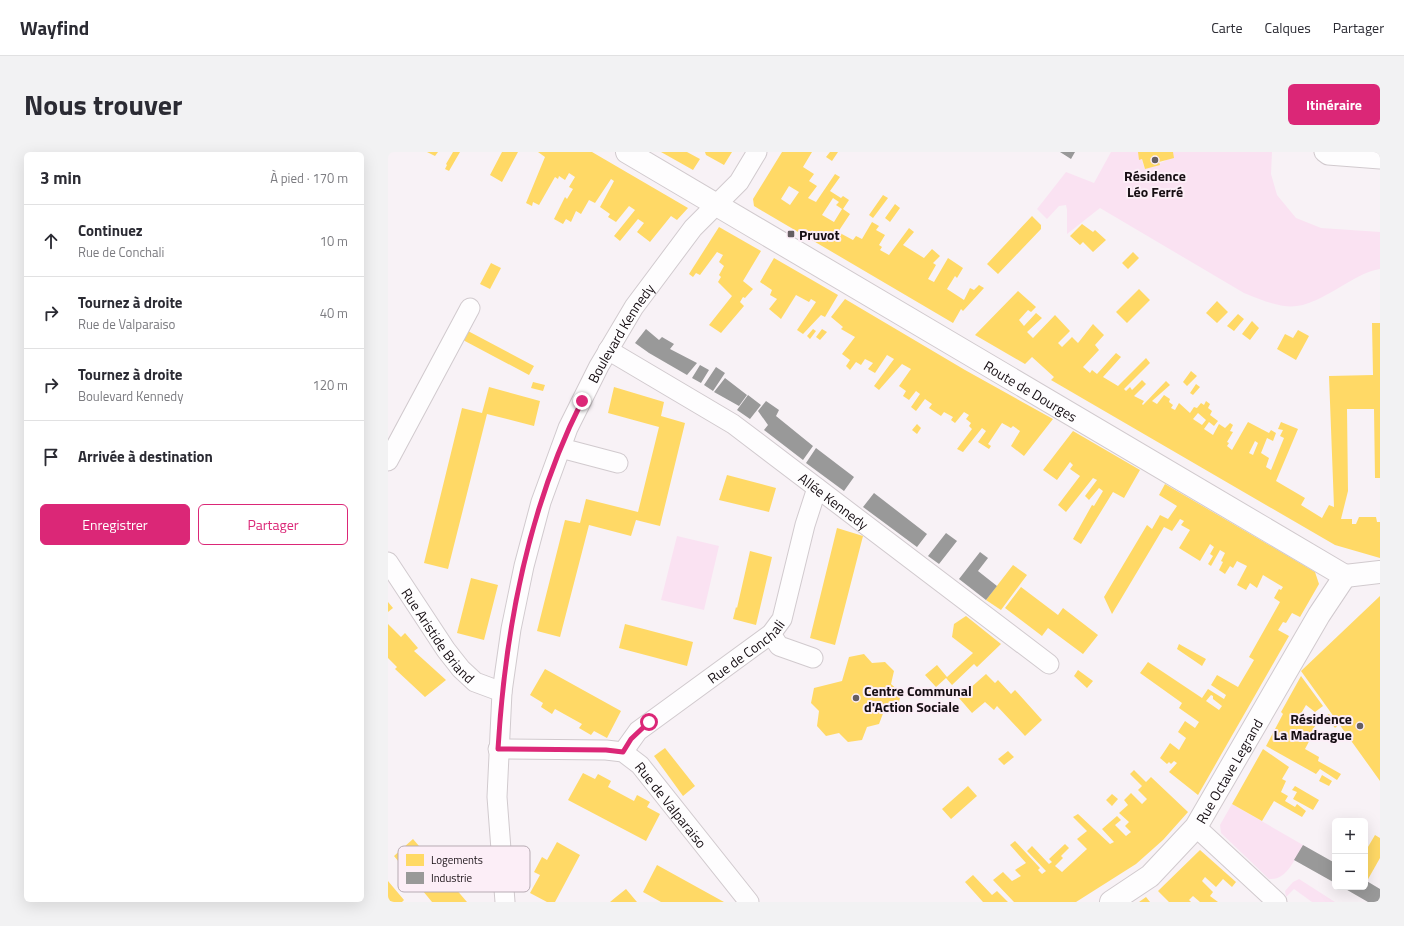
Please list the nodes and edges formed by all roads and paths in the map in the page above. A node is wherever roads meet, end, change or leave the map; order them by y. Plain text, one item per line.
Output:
1 (627, 152) edge
2 (757, 152) edge
3 (1324, 152) edge
4 (1380, 159) edge
5 (716, 206) junction
6 (470, 308) dead end
7 (608, 350) junction
8 (561, 448) junction
9 (388, 461) edge
10 (618, 463) dead end
11 (817, 488) junction
12 (388, 562) edge
13 (1380, 572) edge
14 (1345, 576) junction
15 (772, 634) junction
16 (812, 658) dead end
17 (1049, 664) dead end
18 (502, 692) junction
19 (498, 749) junction
20 (623, 752) junction
21 (1196, 827) junction
22 (501, 846) edge
23 (504, 892) edge
24 (505, 902) edge
25 (749, 902) edge
26 (1111, 902) edge
27 (1277, 902) edge

1 - 5 main road, Route de Dourges
2 - 5 street, Boulevard Kennedy
3 - 4 street
5 - 7 street, Boulevard Kennedy
5 - 14 main road, Route de Dourges
6 - 9 street
7 - 8 street, Boulevard Kennedy
7 - 11 street, Allée Kennedy
8 - 10 street
8 - 18 street, Boulevard Kennedy
11 - 15 street, Rue de Conchali
11 - 17 street, Allée Kennedy
12 - 18 street, Rue Aristide Briand
13 - 14 main road
14 - 21 main road, Rue Octave Legrand
15 - 16 street
15 - 20 street, Rue de Conchali
18 - 19 street, Boulevard Kennedy
19 - 20 street, Rue de Valparaiso
19 - 22 street, Boulevard Kennedy
20 - 25 street, Rue de Valparaiso
21 - 26 main road, Rue Octave Legrand
21 - 27 street
23 - 24 street, Boulevard Kennedy

